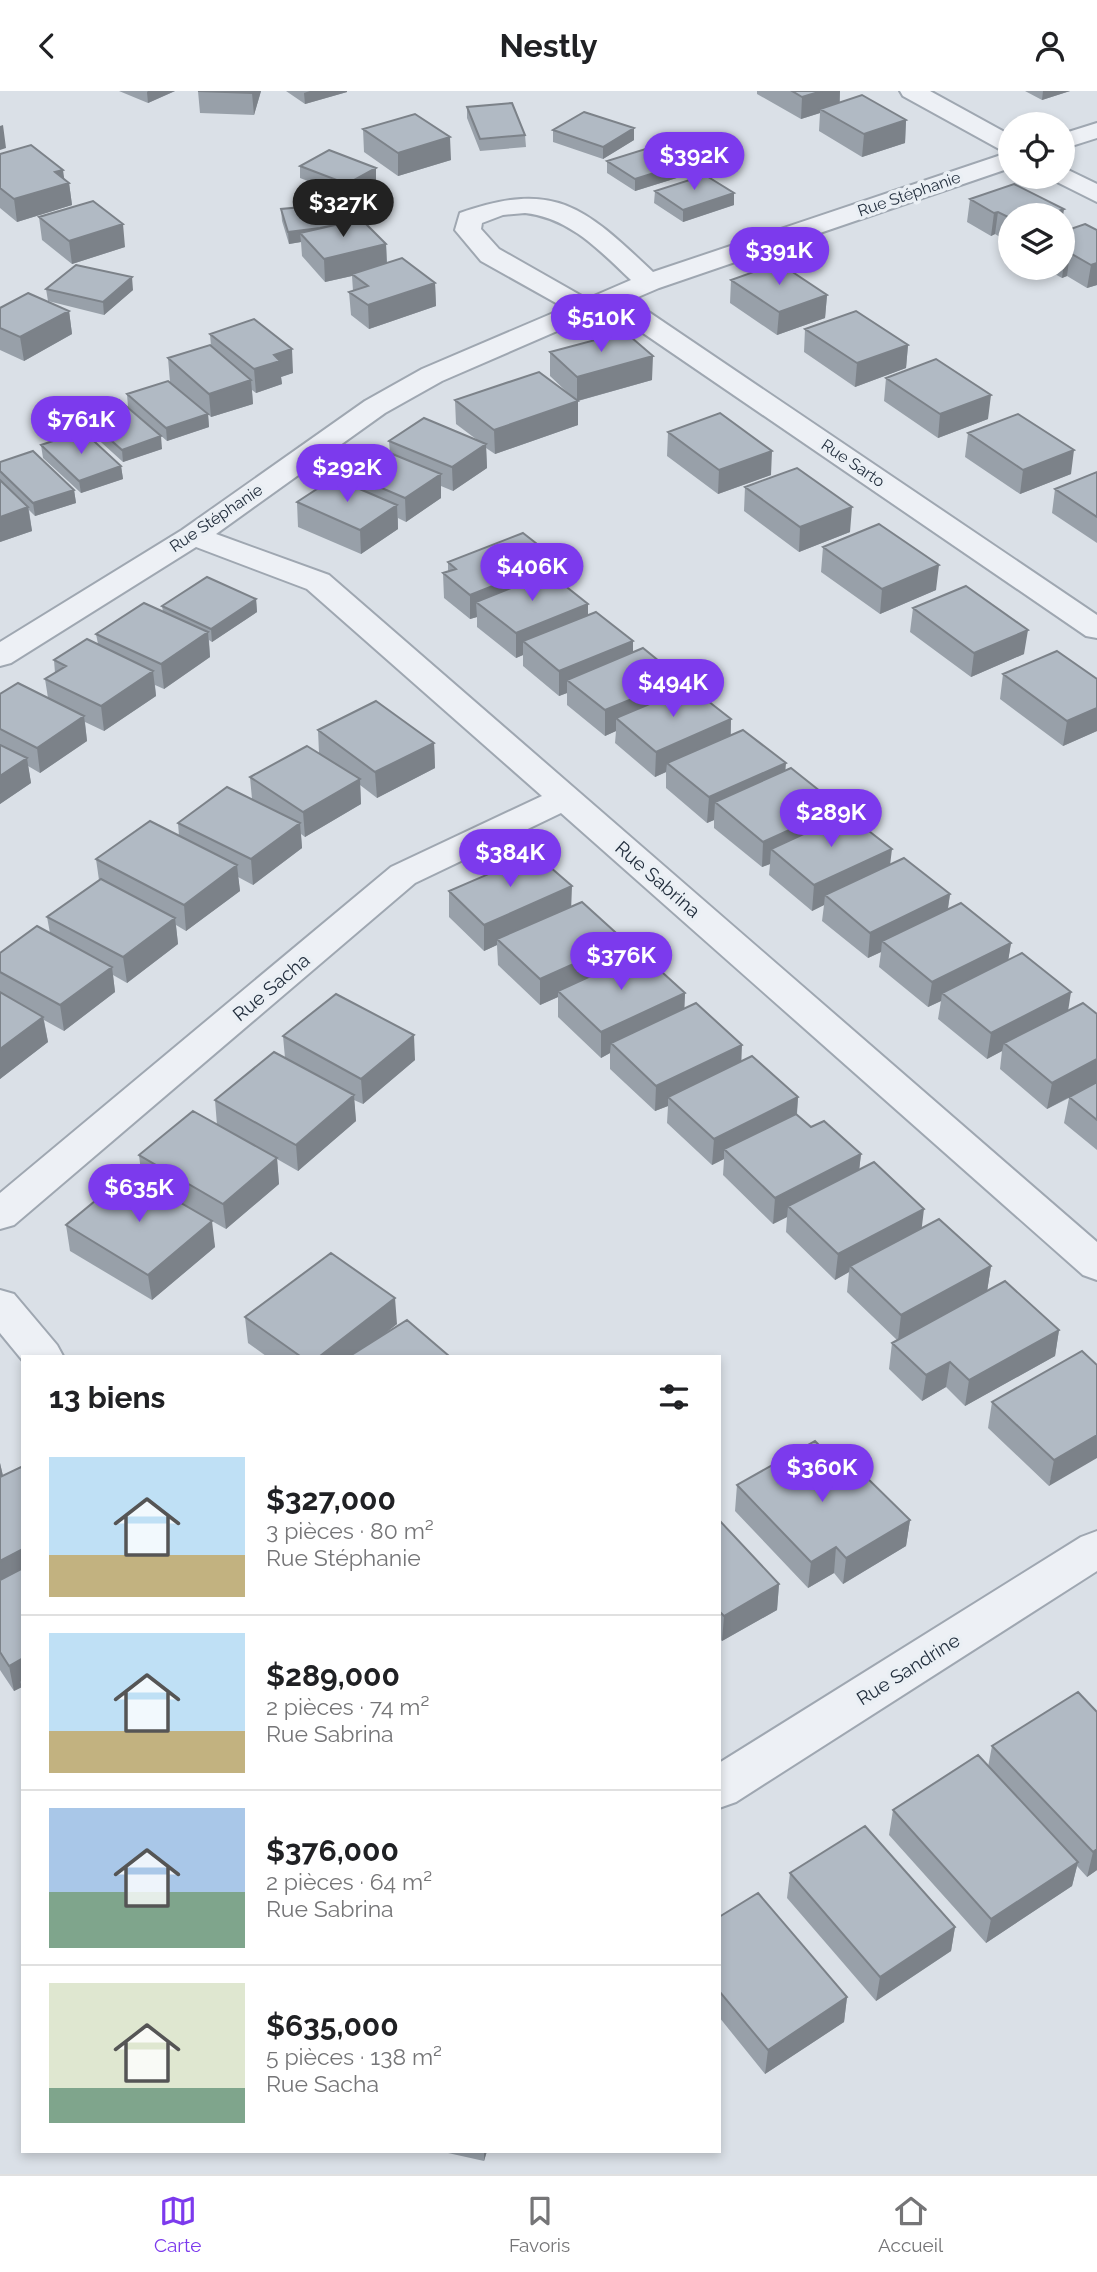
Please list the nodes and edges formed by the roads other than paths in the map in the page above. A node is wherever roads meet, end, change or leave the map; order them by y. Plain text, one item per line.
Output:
1 (912, 91) edge
2 (1097, 130) edge
3 (998, 138) edge
4 (1075, 138) edge
5 (998, 164) edge
6 (1075, 182) edge
7 (1097, 194) edge
8 (649, 282) junction
9 (597, 303) junction
10 (193, 536) junction
11 (1097, 629) edge
12 (0, 656) edge
13 (566, 798) junction
14 (0, 1215) edge
15 (1097, 1265) edge
16 (0, 1305) edge
17 (41, 1355) edge
18 (1097, 1549) edge
19 (721, 1787) edge

1 - 3 street
2 - 4 street
5 - 8 street, Rue Stéphanie
6 - 7 street
8 - 9 street, Rue Stéphanie
8 - 9 street
9 - 10 street, Rue Stéphanie
9 - 11 street, Rue Sarto
10 - 12 street, Rue Stéphanie
10 - 13 street, Rue Sabrina
13 - 14 street, Rue Sacha
13 - 15 street, Rue Sabrina
16 - 17 street
18 - 19 street, Rue Sandrine

